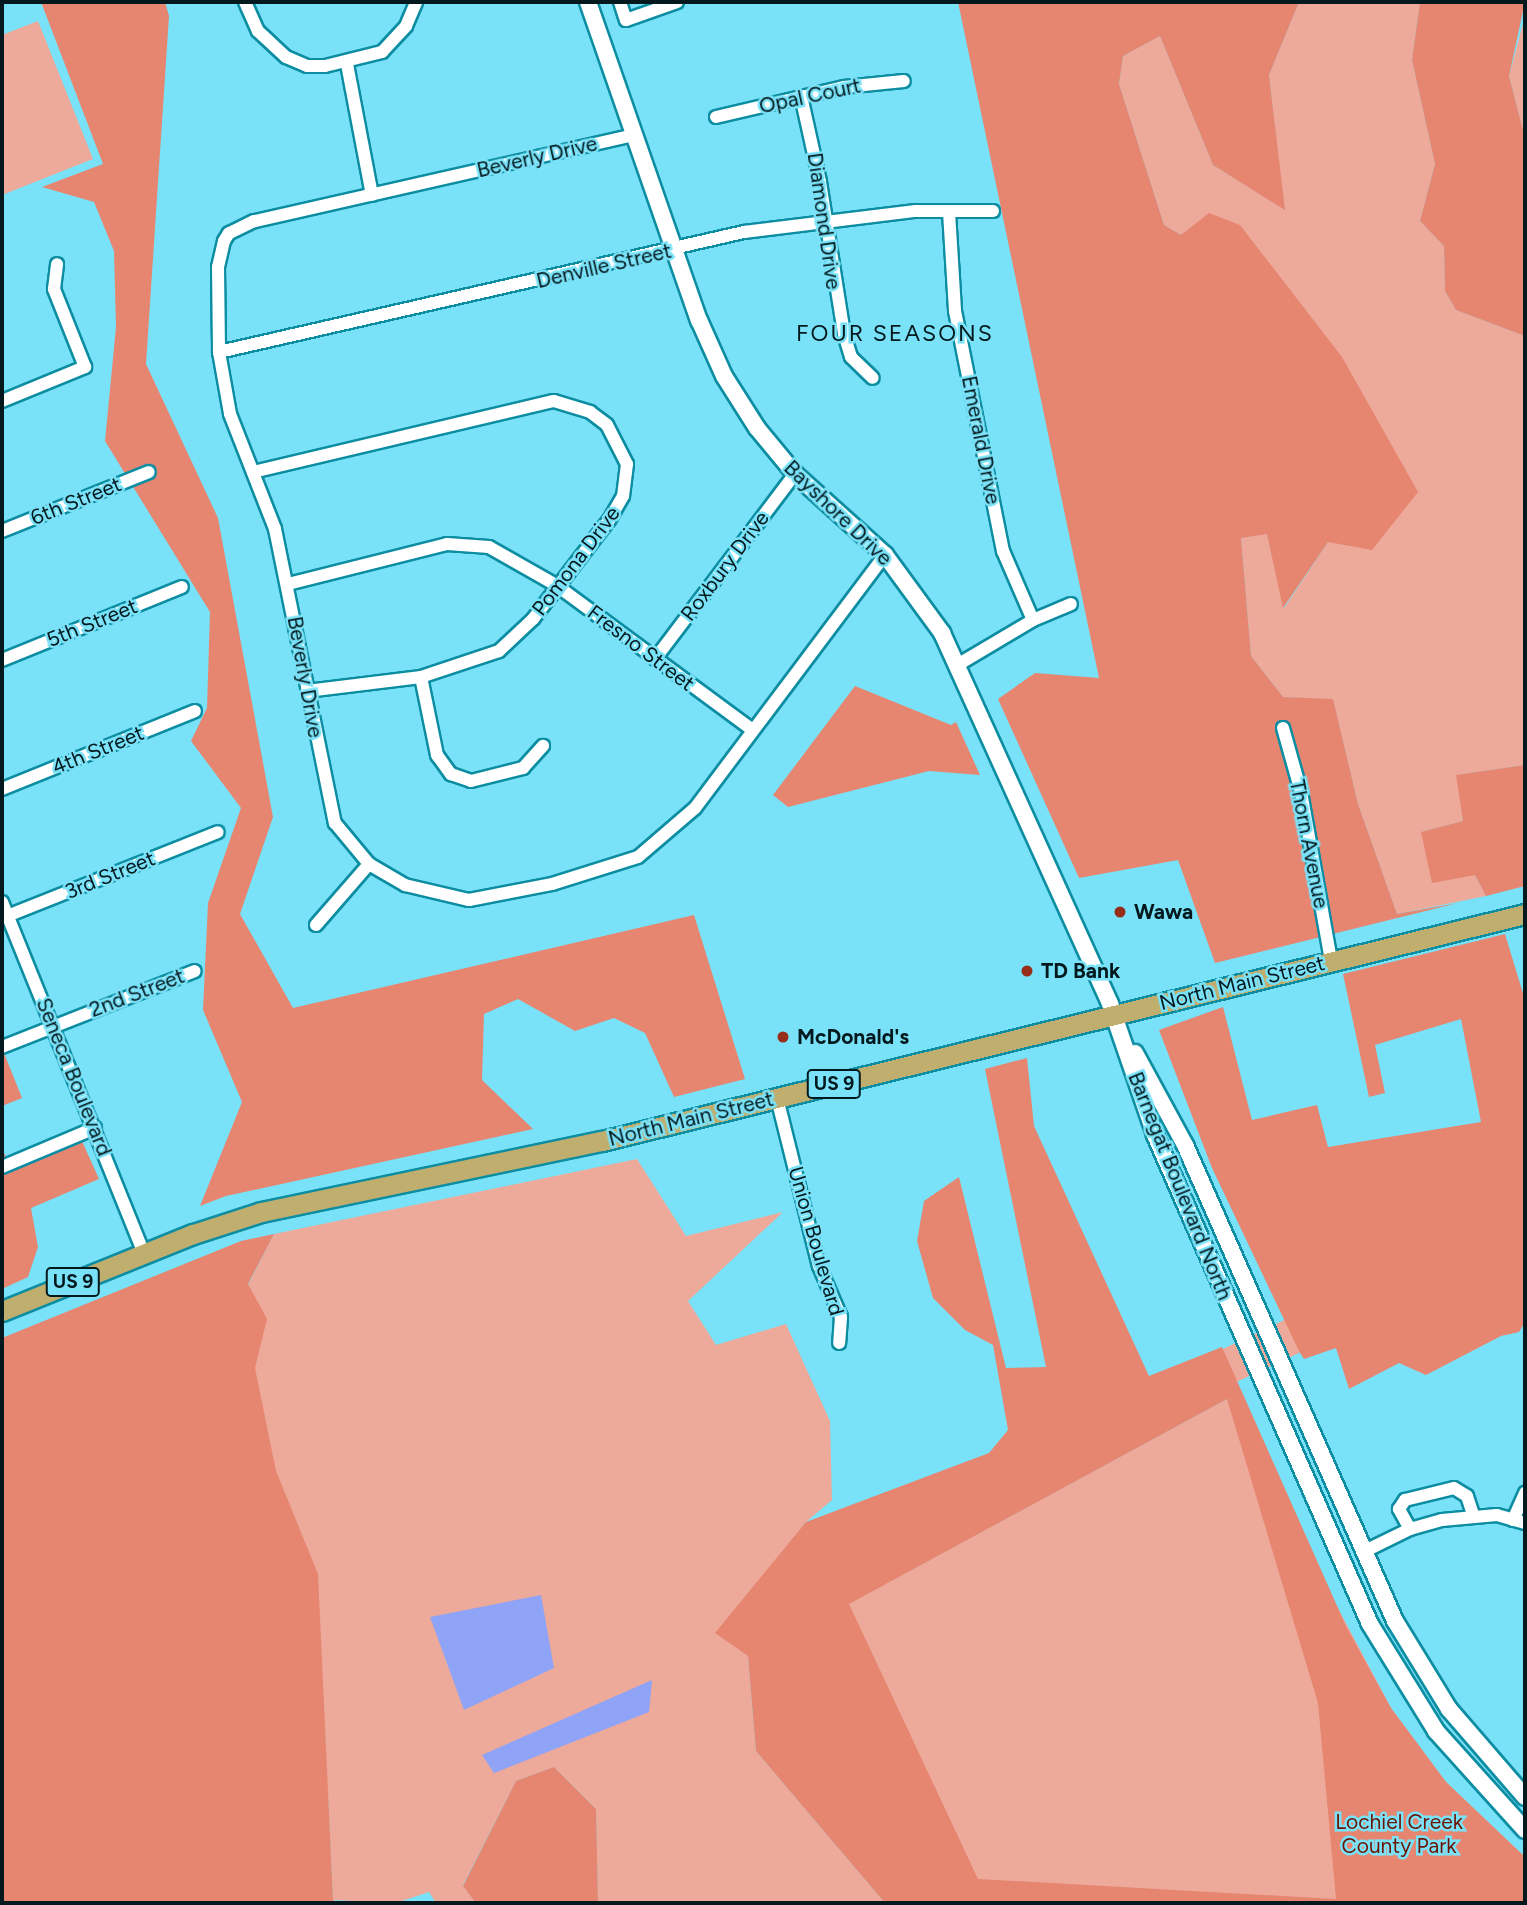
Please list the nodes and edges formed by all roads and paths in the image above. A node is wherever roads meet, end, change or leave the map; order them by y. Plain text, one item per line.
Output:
1 (245, 2) edge
2 (416, 2) edge
3 (588, 2) edge
4 (620, 2) edge
5 (677, 2) edge
6 (347, 64) junction
7 (904, 81) dead end
8 (801, 96) junction
9 (716, 117) dead end
10 (634, 135) junction
11 (372, 195) junction
12 (993, 211) dead end
13 (948, 212) junction
14 (826, 222) junction
15 (674, 251) junction
16 (57, 264) dead end
17 (219, 352) junction
18 (873, 378) dead end
19 (2, 401) edge
20 (149, 472) dead end
21 (253, 472) junction
22 (795, 474) junction
23 (2, 531) edge
24 (885, 555) junction
25 (288, 584) junction
26 (556, 585) junction
27 (182, 587) dead end
28 (1071, 604) dead end
29 (1033, 620) junction
30 (655, 659) junction
31 (2, 660) edge
32 (959, 664) junction
33 (421, 677) junction
34 (307, 691) junction
35 (195, 711) dead end
36 (1283, 728) dead end
37 (751, 729) junction
38 (543, 746) dead end
39 (2, 789) edge
40 (218, 832) dead end
41 (369, 864) junction
42 (2, 902) edge
43 (1525, 914) edge
44 (4, 917) edge
45 (316, 925) dead end
46 (1331, 961) junction
47 (195, 971) dead end
48 (1114, 1014) junction
49 (53, 1025) junction
50 (2, 1047) edge
51 (777, 1098) junction
52 (95, 1128) junction
53 (2, 1167) edge
54 (144, 1253) junction
55 (2, 1311) edge
56 (839, 1343) dead end
57 (1525, 1493) edge
58 (1473, 1515) junction
59 (1519, 1521) edge
60 (1410, 1529) junction
61 (1363, 1552) junction
62 (1525, 1797) edge
63 (1525, 1830) edge

1 - 6 street
2 - 6 street
3 - 10 street, Bayshore Drive
4 - 5 street
6 - 11 street
7 - 8 street, Opal Court
8 - 9 street, Opal Court
8 - 14 street, Diamond Drive
10 - 11 street, Beverly Drive
10 - 15 street, Bayshore Drive
11 - 17 street, Beverly Drive
12 - 13 street, Denville Street
13 - 14 street, Denville Street
13 - 29 street, Emerald Drive
14 - 15 street, Denville Street
14 - 18 street, Diamond Drive
15 - 17 street, Denville Street
15 - 22 street, Bayshore Drive
16 - 19 street
17 - 21 street, Beverly Drive
20 - 23 street, 6th Street
21 - 25 street, Beverly Drive
21 - 26 street, Pomona Drive
22 - 24 street, Bayshore Drive
22 - 30 street, Roxbury Drive
24 - 32 street, Bayshore Drive
24 - 37 street, Beverly Drive
25 - 26 street, Fresno Street
25 - 34 street, Beverly Drive
26 - 30 street, Fresno Street
26 - 33 street, Pomona Drive
27 - 31 street, 5th Street
28 - 29 street
29 - 32 street
30 - 37 street, Fresno Street
32 - 48 street, Bayshore Drive
33 - 34 street, Pomona Drive
33 - 38 street
34 - 41 street, Beverly Drive
35 - 39 street, 4th Street
36 - 46 street, Thorn Avenue
37 - 41 street, Beverly Drive
40 - 44 street, 3rd Street
41 - 45 street
42 - 44 street, Seneca Boulevard
43 - 46 highway, North Main Street / US 9
44 - 49 street, Seneca Boulevard
46 - 48 highway, North Main Street / US 9
47 - 49 street, 2nd Street
48 - 51 highway, North Main Street / US 9
48 - 61 street, Barnegat Boulevard North
48 - 63 street, Barnegat Boulevard North
49 - 50 street, 2nd Street
49 - 52 street, Seneca Boulevard
51 - 54 highway, North Main Street / US 9
51 - 56 street, Union Boulevard
52 - 53 street
52 - 54 street, Seneca Boulevard
54 - 55 highway, US 9
57 - 59 street
58 - 59 street
58 - 60 street
58 - 60 street
60 - 61 street
61 - 62 street, Barnegat Boulevard North

